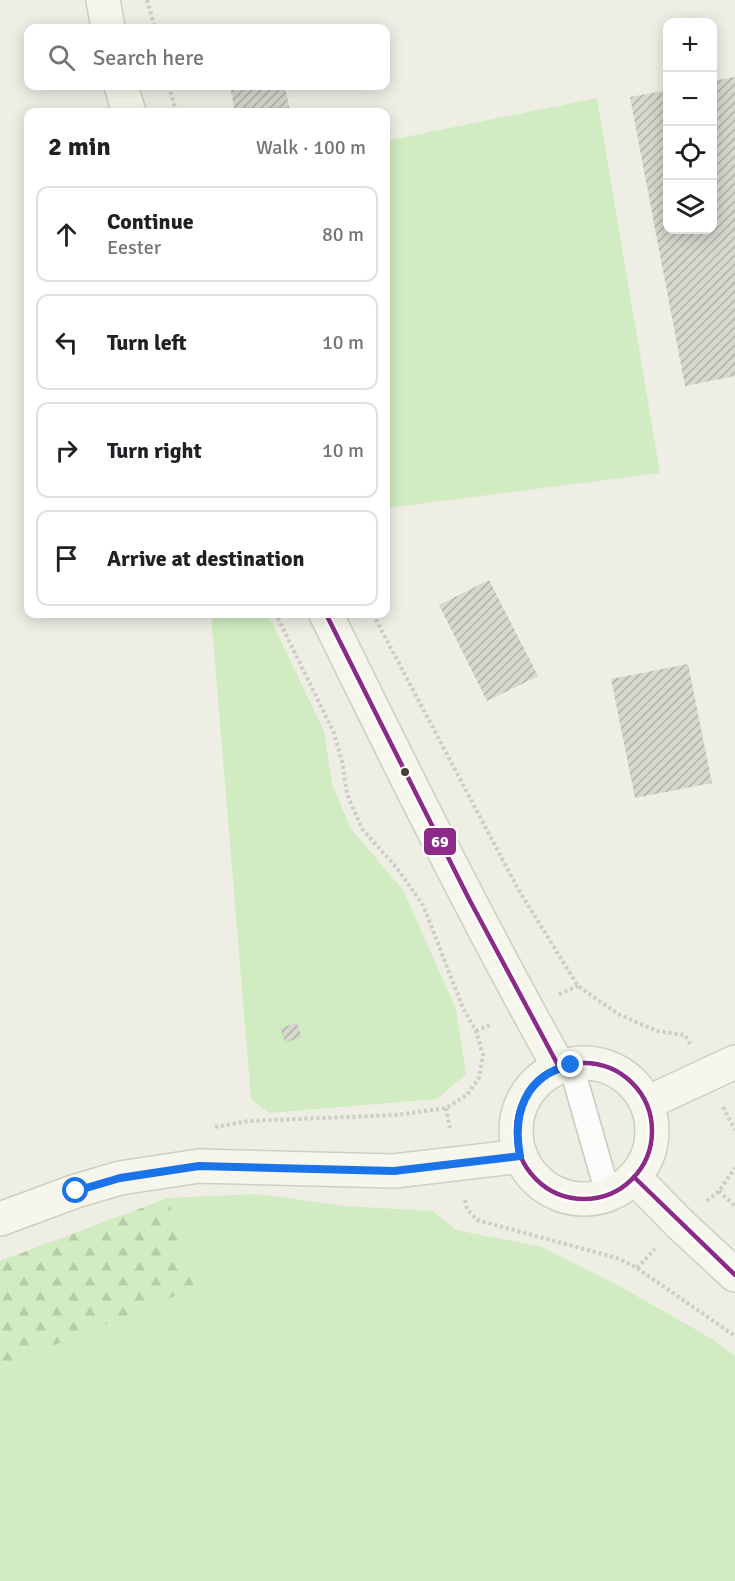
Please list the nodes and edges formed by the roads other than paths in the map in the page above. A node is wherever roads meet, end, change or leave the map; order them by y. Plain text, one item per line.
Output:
1 (103, 0) edge
2 (107, 24) edge
3 (122, 90) edge
4 (128, 108) edge
5 (328, 618) edge
6 (735, 1062) edge
7 (565, 1066) junction
8 (647, 1103) junction
9 (520, 1156) junction
10 (621, 1186) junction
11 (0, 1219) edge
12 (735, 1275) edge

1 - 2 main road
3 - 4 main road
5 - 7 main road
6 - 8 main road
7 - 8 main road
7 - 9 main road
7 - 10 lane
8 - 10 main road
9 - 10 main road
9 - 11 main road
10 - 12 main road

